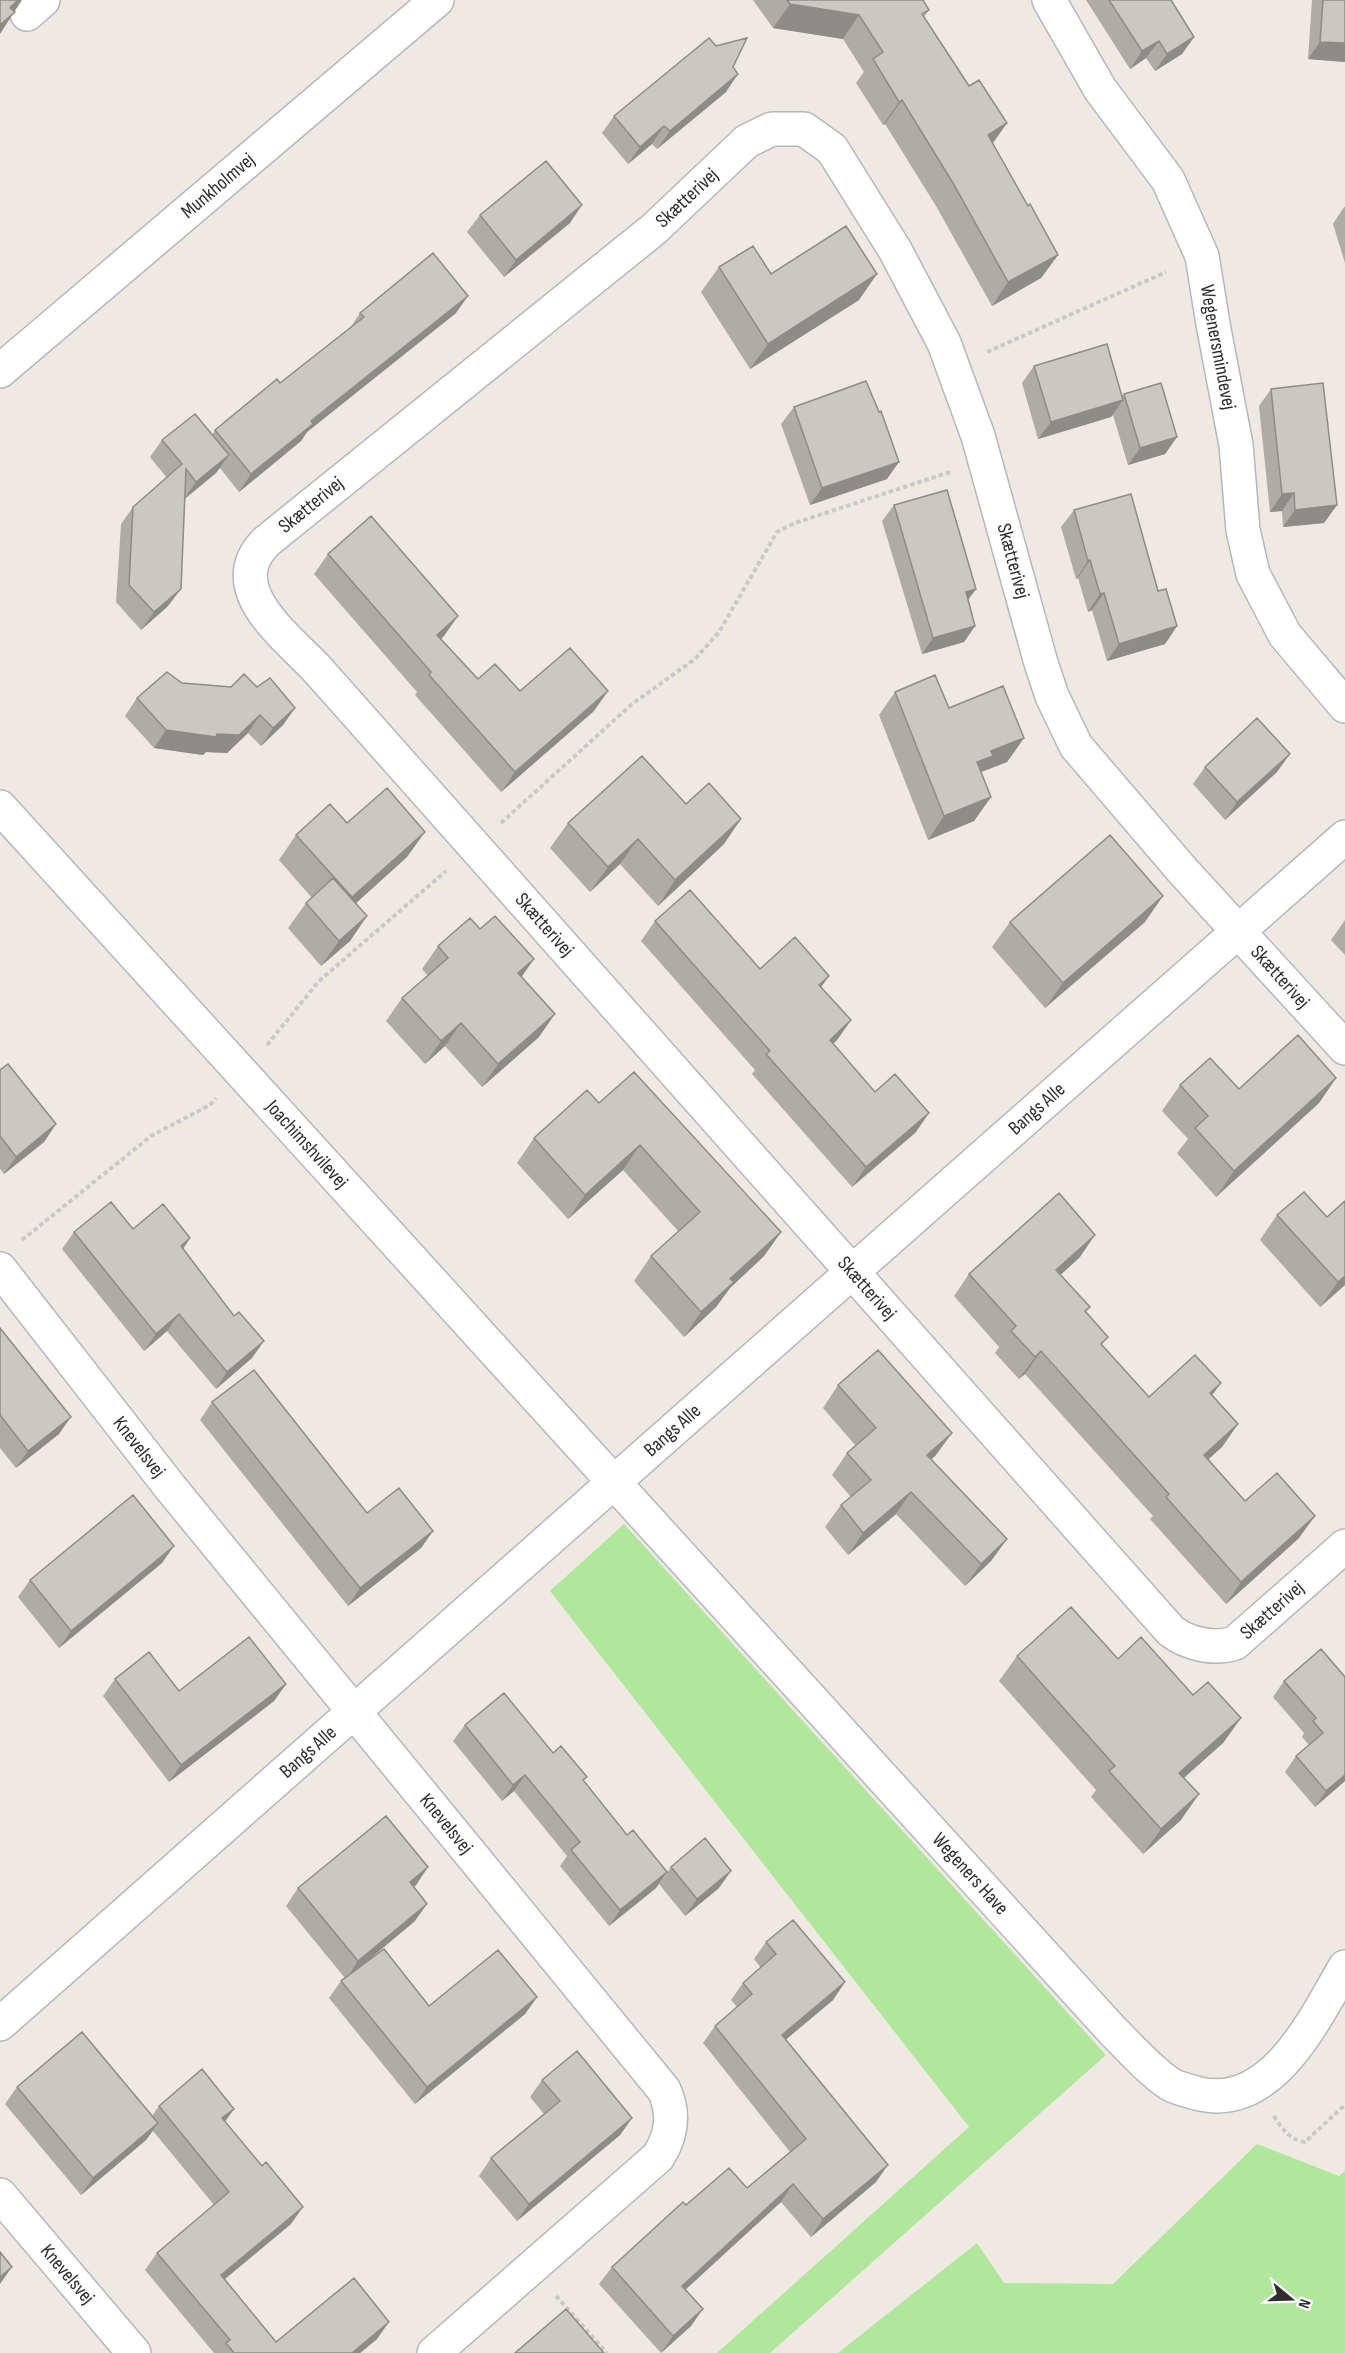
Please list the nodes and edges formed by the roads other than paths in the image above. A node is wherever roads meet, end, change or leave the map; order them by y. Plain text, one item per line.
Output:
1 (437, 0) edge
2 (1049, 0) edge
3 (0, 371) edge
4 (1345, 706) edge
5 (0, 807) edge
6 (1345, 837) edge
7 (1239, 931) junction
8 (1345, 1048) edge
9 (9, 1256) edge
10 (851, 1273) junction
11 (614, 1482) junction
12 (1345, 1546) edge
13 (354, 1711) junction
14 (1345, 1968) edge
15 (0, 2024) edge
16 (0, 2196) edge
17 (134, 2353) edge
18 (434, 2353) edge

1 - 3 street, Munkholmvej
2 - 4 street, Wegenersmindevej
5 - 11 street, Joachimshvilevej
6 - 7 street, Bangs Alle
7 - 8 street, Skætterivej
7 - 10 street, Bangs Alle
7 - 10 street, Skætterivej
9 - 13 street, Knevelsvej
10 - 11 street, Bangs Alle
10 - 12 street, Skætterivej
11 - 13 street, Bangs Alle
11 - 14 street, Wegeners Have
13 - 15 street, Bangs Alle
13 - 18 street, Knevelsvej
16 - 17 street, Knevelsvej

